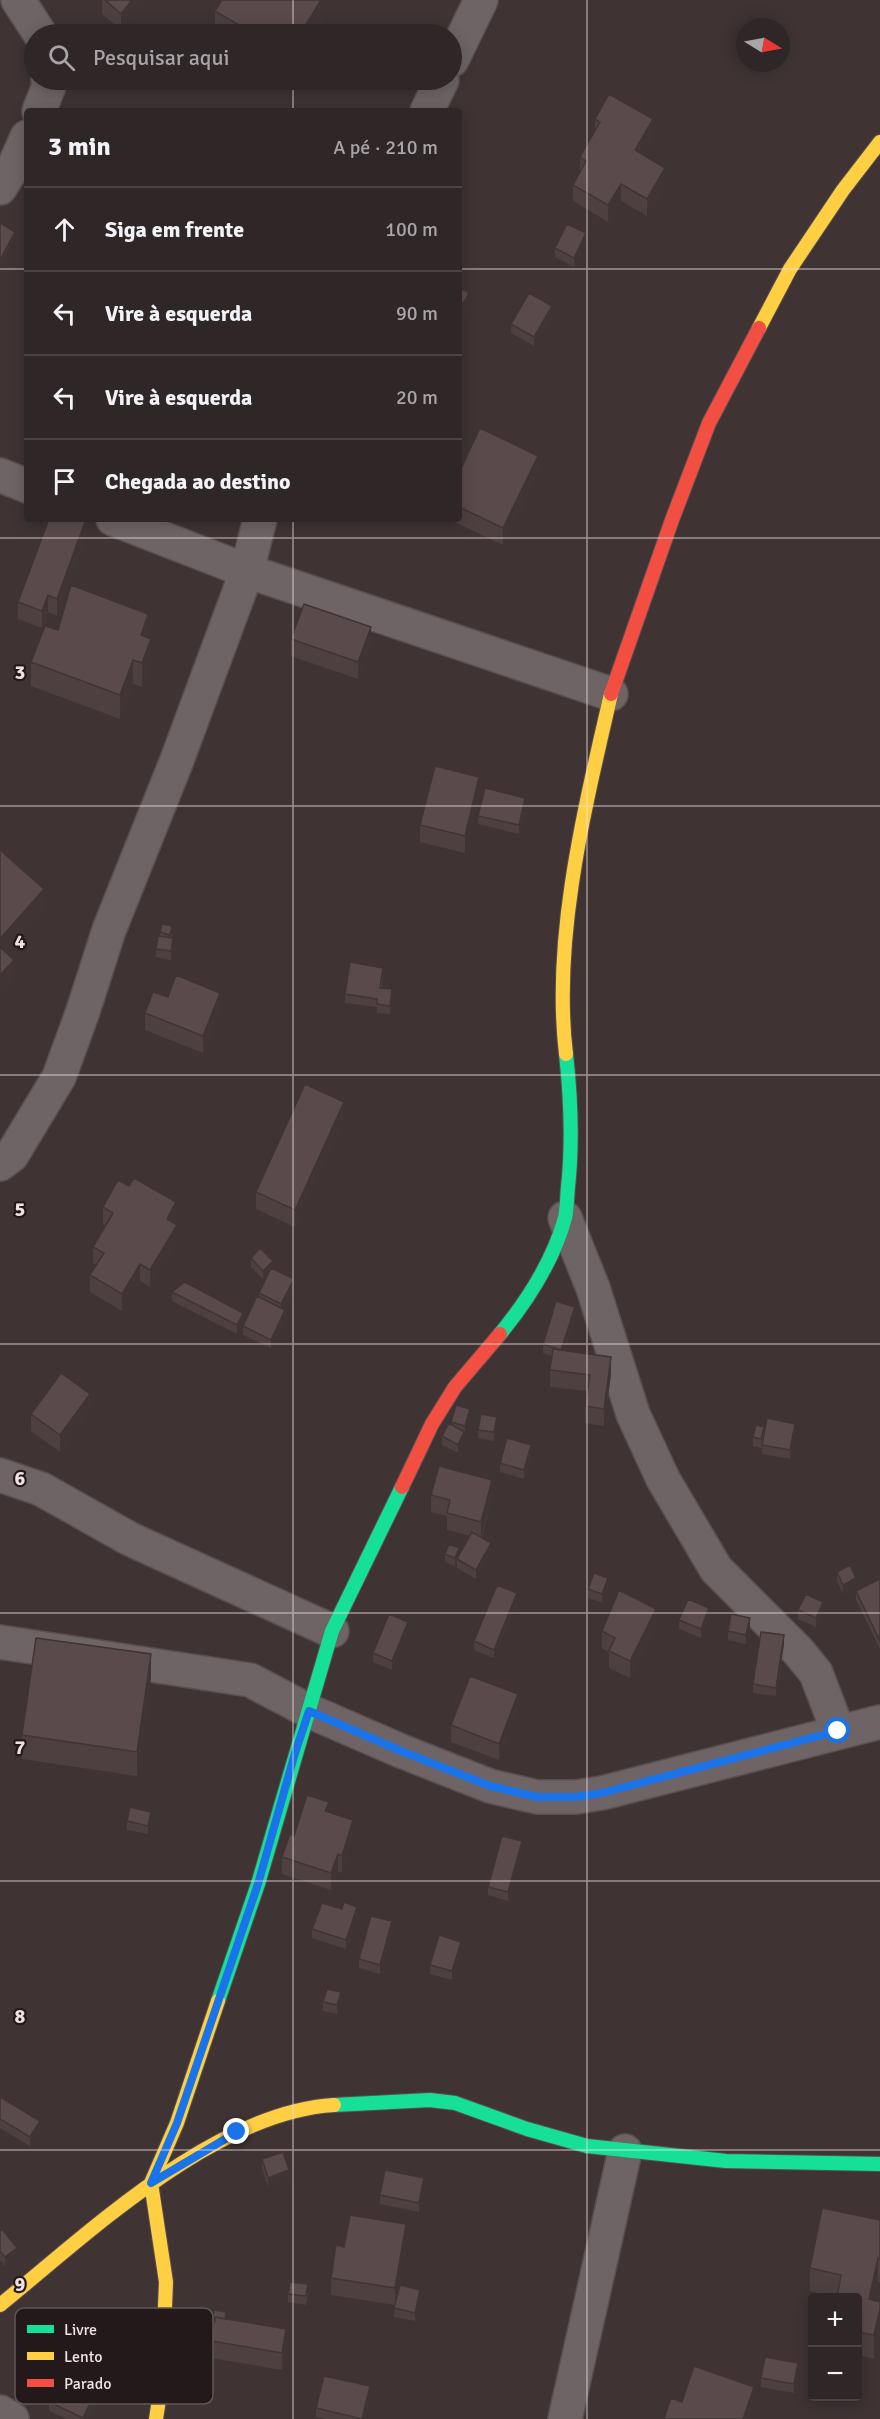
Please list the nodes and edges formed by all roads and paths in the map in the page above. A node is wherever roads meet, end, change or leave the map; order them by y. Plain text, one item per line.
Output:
1 (18, 0) edge
2 (481, 0) edge
3 (34, 24) edge
4 (462, 39) edge
5 (47, 90) edge
6 (437, 90) edge
7 (40, 108) edge
8 (428, 108) edge
9 (880, 142) edge
10 (24, 144) edge
11 (0, 188) edge
12 (0, 475) edge
13 (24, 485) edge
14 (121, 522) edge
15 (259, 522) edge
16 (247, 571) junction
17 (611, 694) junction
18 (0, 1164) edge
19 (565, 1218) junction
20 (0, 1475) edge
21 (332, 1631) junction
22 (0, 1642) edge
23 (309, 1711) junction
24 (880, 1722) edge
25 (838, 1731) junction
26 (625, 2151) junction
27 (880, 2164) edge
28 (151, 2183) junction
29 (0, 2305) edge
30 (165, 2308) edge
31 (158, 2404) edge
32 (0, 2412) edge
33 (12, 2419) edge
34 (156, 2419) edge
35 (565, 2419) edge

1 - 3 street
2 - 4 street
5 - 7 street
6 - 8 street
9 - 17 street
10 - 11 street
12 - 13 street
14 - 16 street
15 - 16 street
16 - 17 street
16 - 18 street
17 - 19 street
19 - 21 street
19 - 25 street
20 - 21 street
21 - 23 street
22 - 23 street
23 - 25 street
23 - 28 street
24 - 25 street
26 - 27 street
26 - 28 street
26 - 35 street
28 - 29 street
28 - 30 street
31 - 34 street
32 - 33 street

